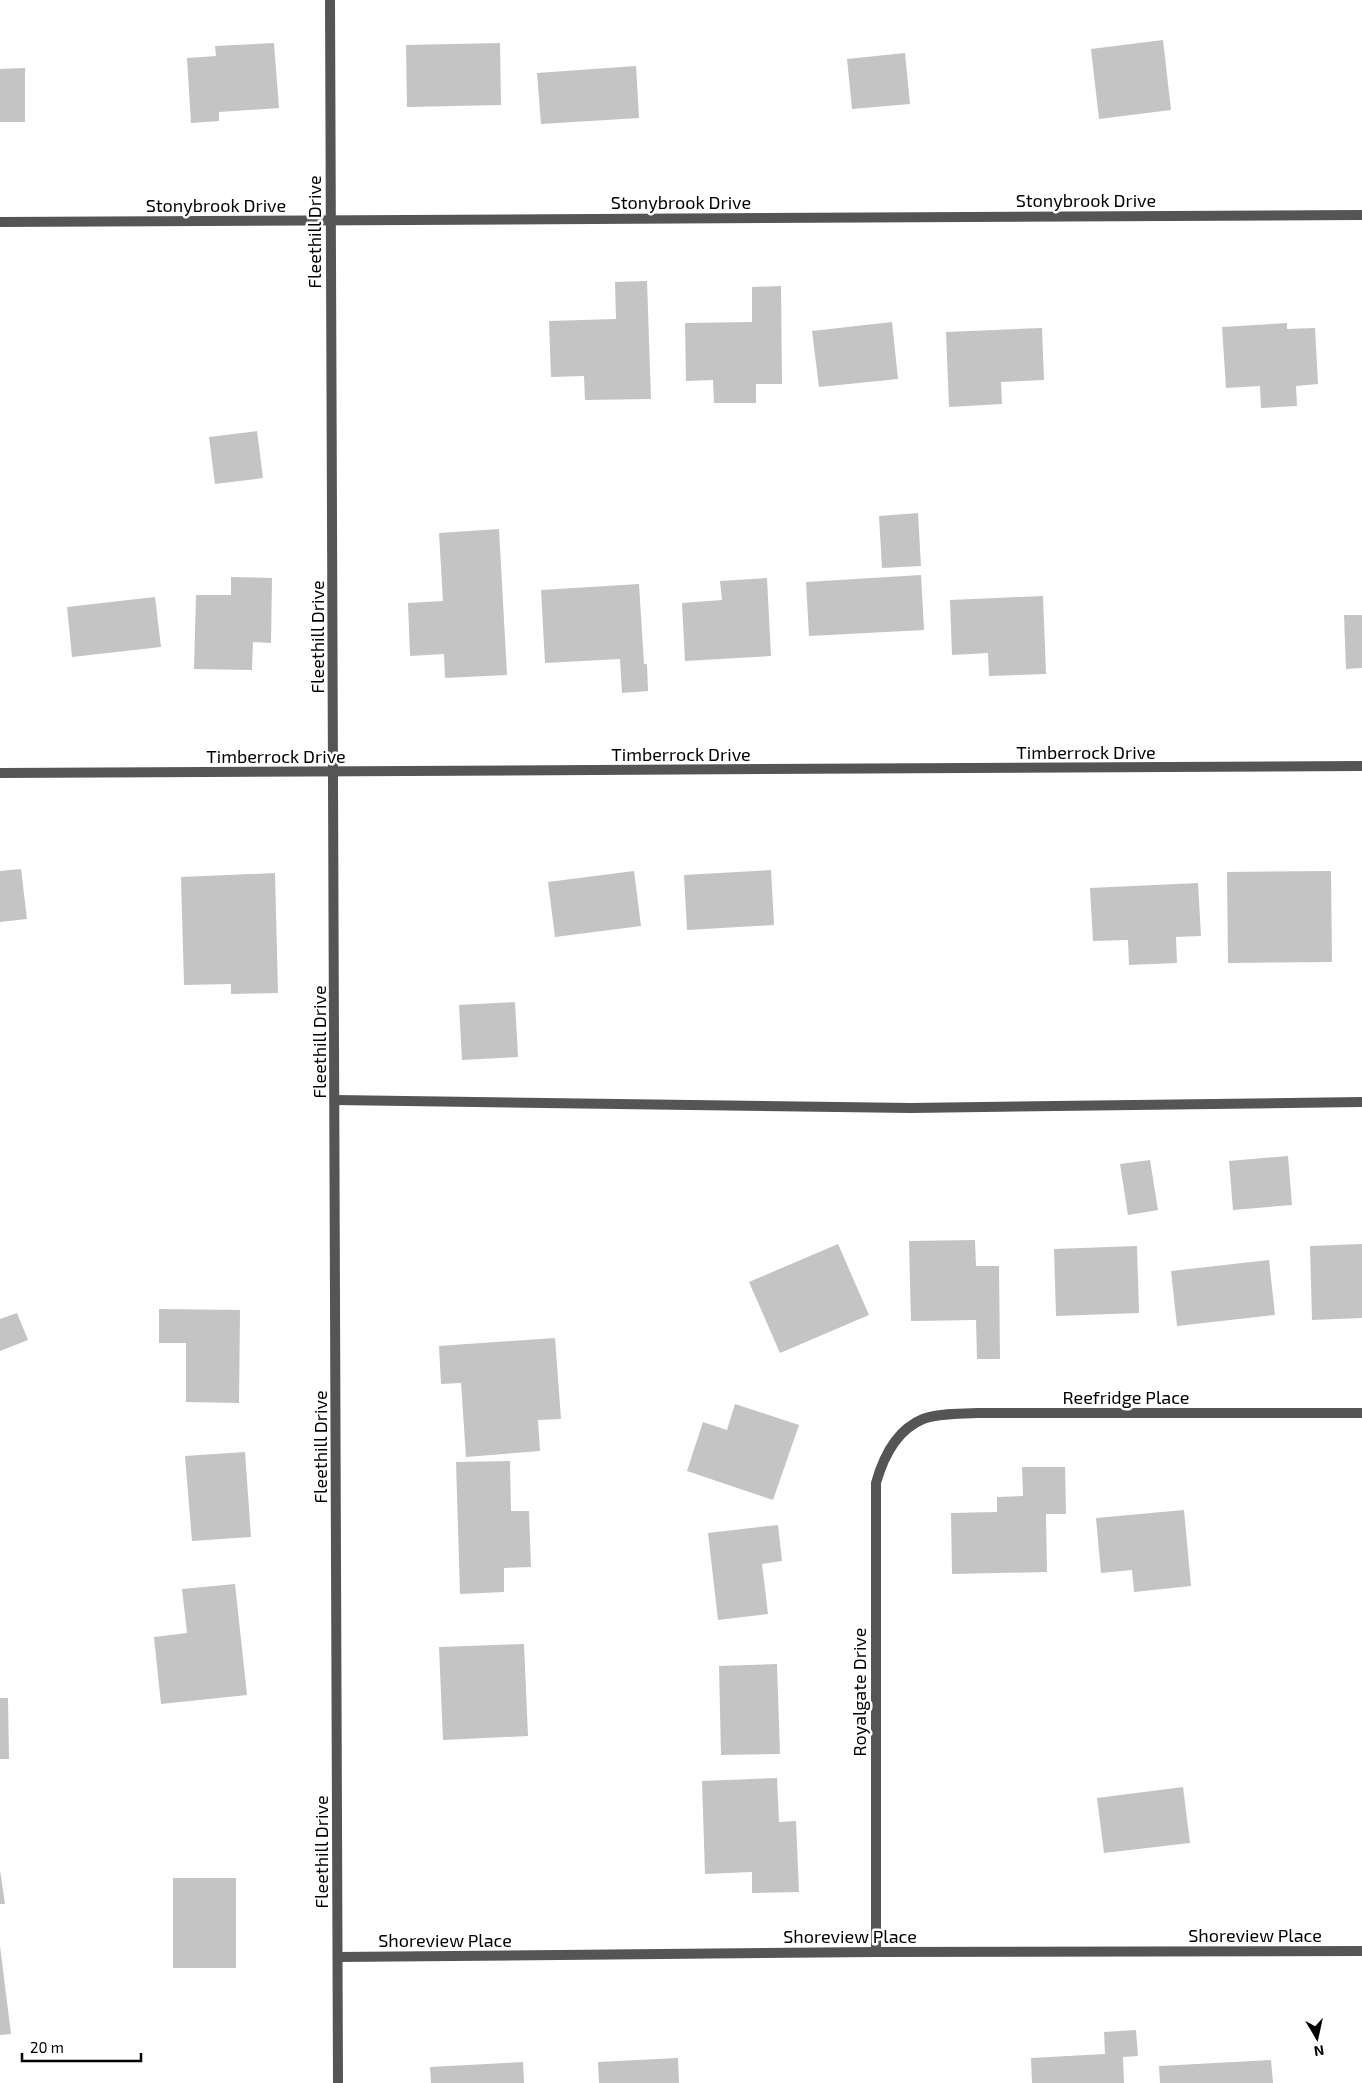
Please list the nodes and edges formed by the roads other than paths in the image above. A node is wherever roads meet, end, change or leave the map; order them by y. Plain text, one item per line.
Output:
1 (330, 0) edge
2 (1362, 215) edge
3 (330, 220) junction
4 (0, 222) edge
5 (1362, 766) edge
6 (334, 772) junction
7 (0, 773) edge
8 (335, 1100) junction
9 (1362, 1102) edge
10 (1362, 1413) edge
11 (897, 1438) joint
12 (1362, 1951) edge
13 (876, 1952) junction
14 (338, 1957) junction
15 (338, 2083) edge

1 - 3 street, Fleethill Drive
2 - 3 street, Stonybrook Drive
3 - 4 street, Stonybrook Drive
3 - 6 street, Fleethill Drive
5 - 6 street, Timberrock Drive
6 - 7 street, Timberrock Drive
6 - 8 street, Fleethill Drive
8 - 9 street
8 - 14 street, Fleethill Drive
10 - 11 street, Reefridge Place
11 - 13 street, Royalgate Drive
12 - 13 street, Shoreview Place
13 - 14 street, Shoreview Place
14 - 15 street, Fleethill Drive

